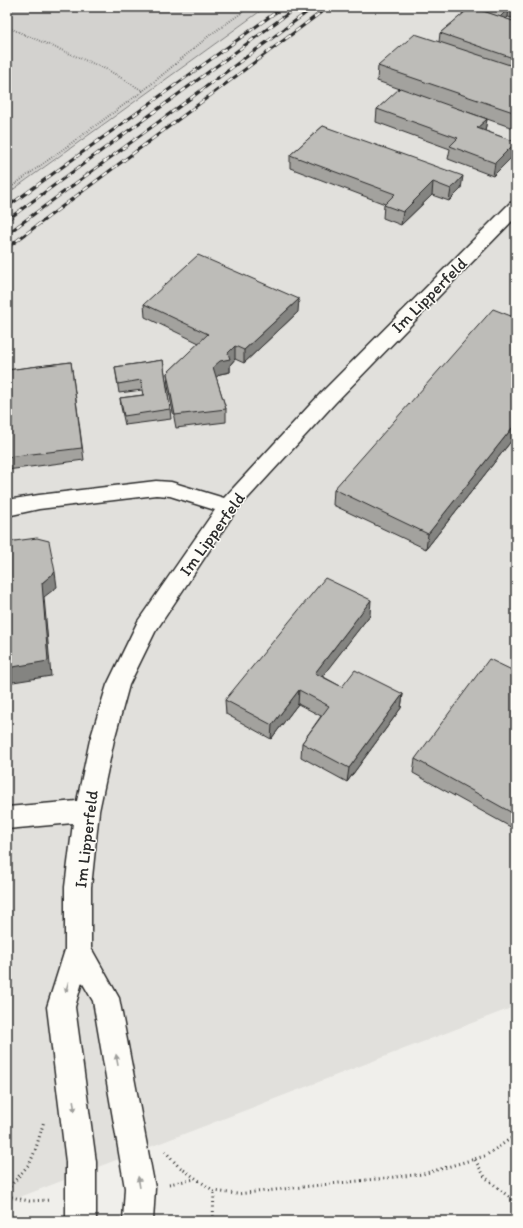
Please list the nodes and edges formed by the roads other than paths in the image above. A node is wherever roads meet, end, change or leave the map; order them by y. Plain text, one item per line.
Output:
1 (515, 209) edge
2 (228, 507) junction
3 (7, 508) edge
4 (86, 811) junction
5 (7, 818) edge
6 (78, 950) junction
7 (81, 1221) edge
8 (138, 1221) edge

1 - 2 street, Im Lipperfeld
2 - 3 street
2 - 4 street, Im Lipperfeld
4 - 5 street
4 - 6 street, Im Lipperfeld
6 -> 7 street, Im Lipperfeld
8 -> 6 street

